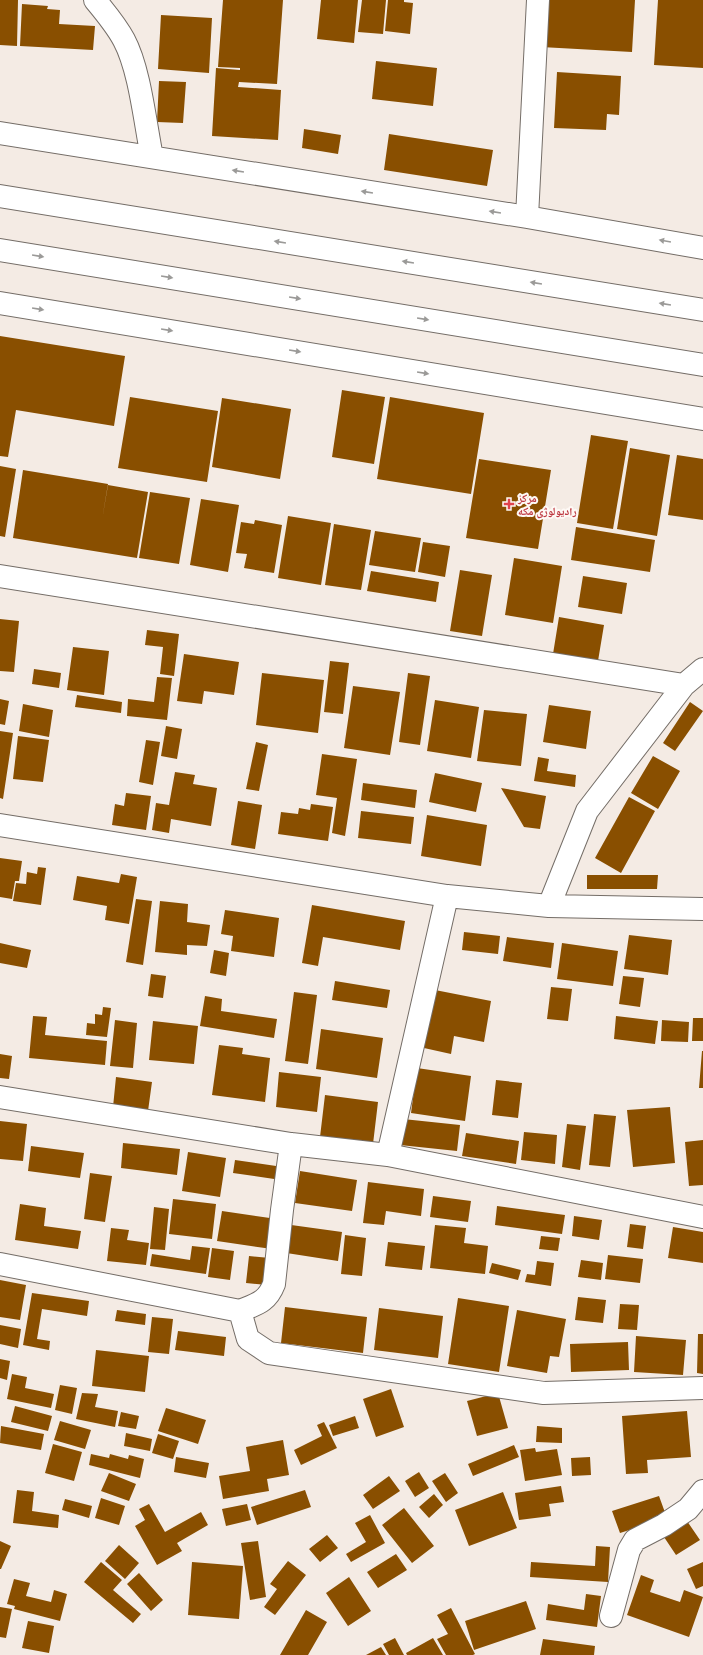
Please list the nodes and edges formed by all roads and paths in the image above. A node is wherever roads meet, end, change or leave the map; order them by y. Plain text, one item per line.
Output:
1 (94, 0) edge
2 (538, 0) edge
3 (0, 133) edge
4 (152, 157) junction
5 (0, 196) edge
6 (527, 218) junction
7 (703, 248) edge
8 (0, 250) edge
9 (0, 303) edge
10 (703, 310) edge
11 (703, 365) edge
12 (703, 419) edge
13 (0, 576) edge
14 (703, 669) edge
15 (684, 685) junction
16 (0, 824) edge
17 (447, 896) junction
18 (549, 906) junction
19 (703, 909) edge
20 (0, 1096) edge
21 (291, 1144) junction
22 (388, 1155) junction
23 (703, 1217) edge
24 (0, 1264) edge
25 (240, 1311) junction
26 (703, 1388) edge
27 (703, 1491) edge
28 (611, 1616) dead end

1 - 4 street
2 - 6 street
3 - 4 street
6 -> 4 street
10 -> 5 street
7 -> 6 street
8 -> 11 street
9 -> 12 street
13 - 15 street
14 - 15 street
15 - 18 street
16 - 17 street
17 - 18 street
17 - 22 street
18 - 19 street
20 - 21 street
21 - 22 street
21 - 25 street
22 - 23 street
24 - 25 street
25 - 26 street
27 - 28 street

